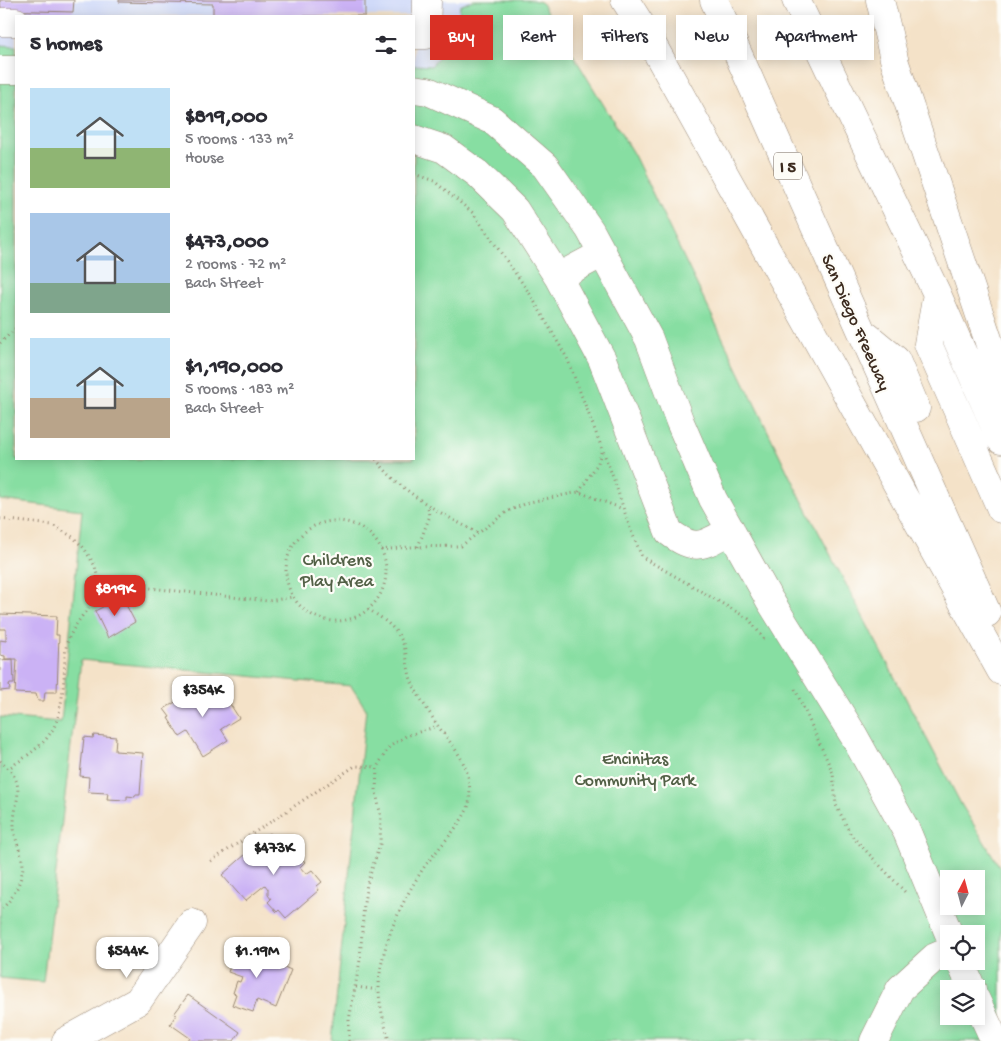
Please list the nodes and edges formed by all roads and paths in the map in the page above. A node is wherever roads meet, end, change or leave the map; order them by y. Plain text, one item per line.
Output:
1 (427, 0) edge
2 (625, 0) edge
3 (714, 0) edge
4 (796, 0) edge
5 (880, 0) edge
6 (0, 22) edge
7 (15, 22) edge
8 (415, 35) edge
9 (0, 70) edge
10 (15, 70) edge
11 (415, 89) edge
12 (415, 139) edge
13 (415, 174) edge
14 (603, 253) junction
15 (558, 277) junction
16 (937, 294) junction
17 (15, 329) edge
18 (862, 332) junction
19 (0, 343) edge
20 (997, 431) edge
21 (602, 449) junction
22 (377, 460) edge
23 (579, 492) junction
24 (428, 505) junction
25 (623, 509) junction
26 (1001, 509) edge
27 (0, 520) edge
28 (731, 530) junction
29 (478, 533) junction
30 (418, 546) junction
31 (382, 550) junction
32 (101, 592) junction
33 (293, 597) junction
34 (1001, 604) edge
35 (368, 609) junction
36 (765, 640) dead end
37 (1001, 644) edge
38 (1001, 671) edge
39 (794, 686) dead end
40 (438, 726) junction
41 (0, 761) edge
42 (9, 768) junction
43 (377, 768) junction
44 (211, 861) dead end
45 (906, 893) dead end
46 (0, 910) edge
47 (192, 924) dead end
48 (945, 925) edge
49 (940, 956) edge
50 (356, 987) junction
51 (379, 990) junction
52 (985, 1019) edge
53 (66, 1041) edge
54 (349, 1041) edge
55 (389, 1041) edge
56 (874, 1041) edge
57 (995, 1041) edge

1 - 8 main road
2 - 38 main road
3 - 18 main road, San Diego Freeway / I 5
4 - 16 main road
5 - 20 main road
6 - 7 main road
9 - 10 main road
11 - 14 main road
12 - 15 main road
13 - 21 path
14 - 15 main road
14 - 28 main road
15 - 28 main road
16 - 20 main road
16 - 26 main road
17 - 19 path
18 - 34 main road
18 - 37 main road, San Diego Freeway / I 5
21 - 23 path
21 - 25 path
22 - 24 path
23 - 25 path
23 - 29 path
24 - 29 path
24 - 30 path
25 - 36 path
27 - 32 path
28 - 48 main road
29 - 30 path
30 - 31 path
31 - 33 path
31 - 35 path
32 - 33 path
32 - 42 path
33 - 35 path
35 - 40 path
39 - 45 path
40 - 43 path
40 - 51 path
41 - 42 path
42 - 46 path
43 - 44 path
43 - 50 path
47 - 53 main road
49 - 56 main road
50 - 51 path
50 - 54 path
51 - 55 path
52 - 57 main road

